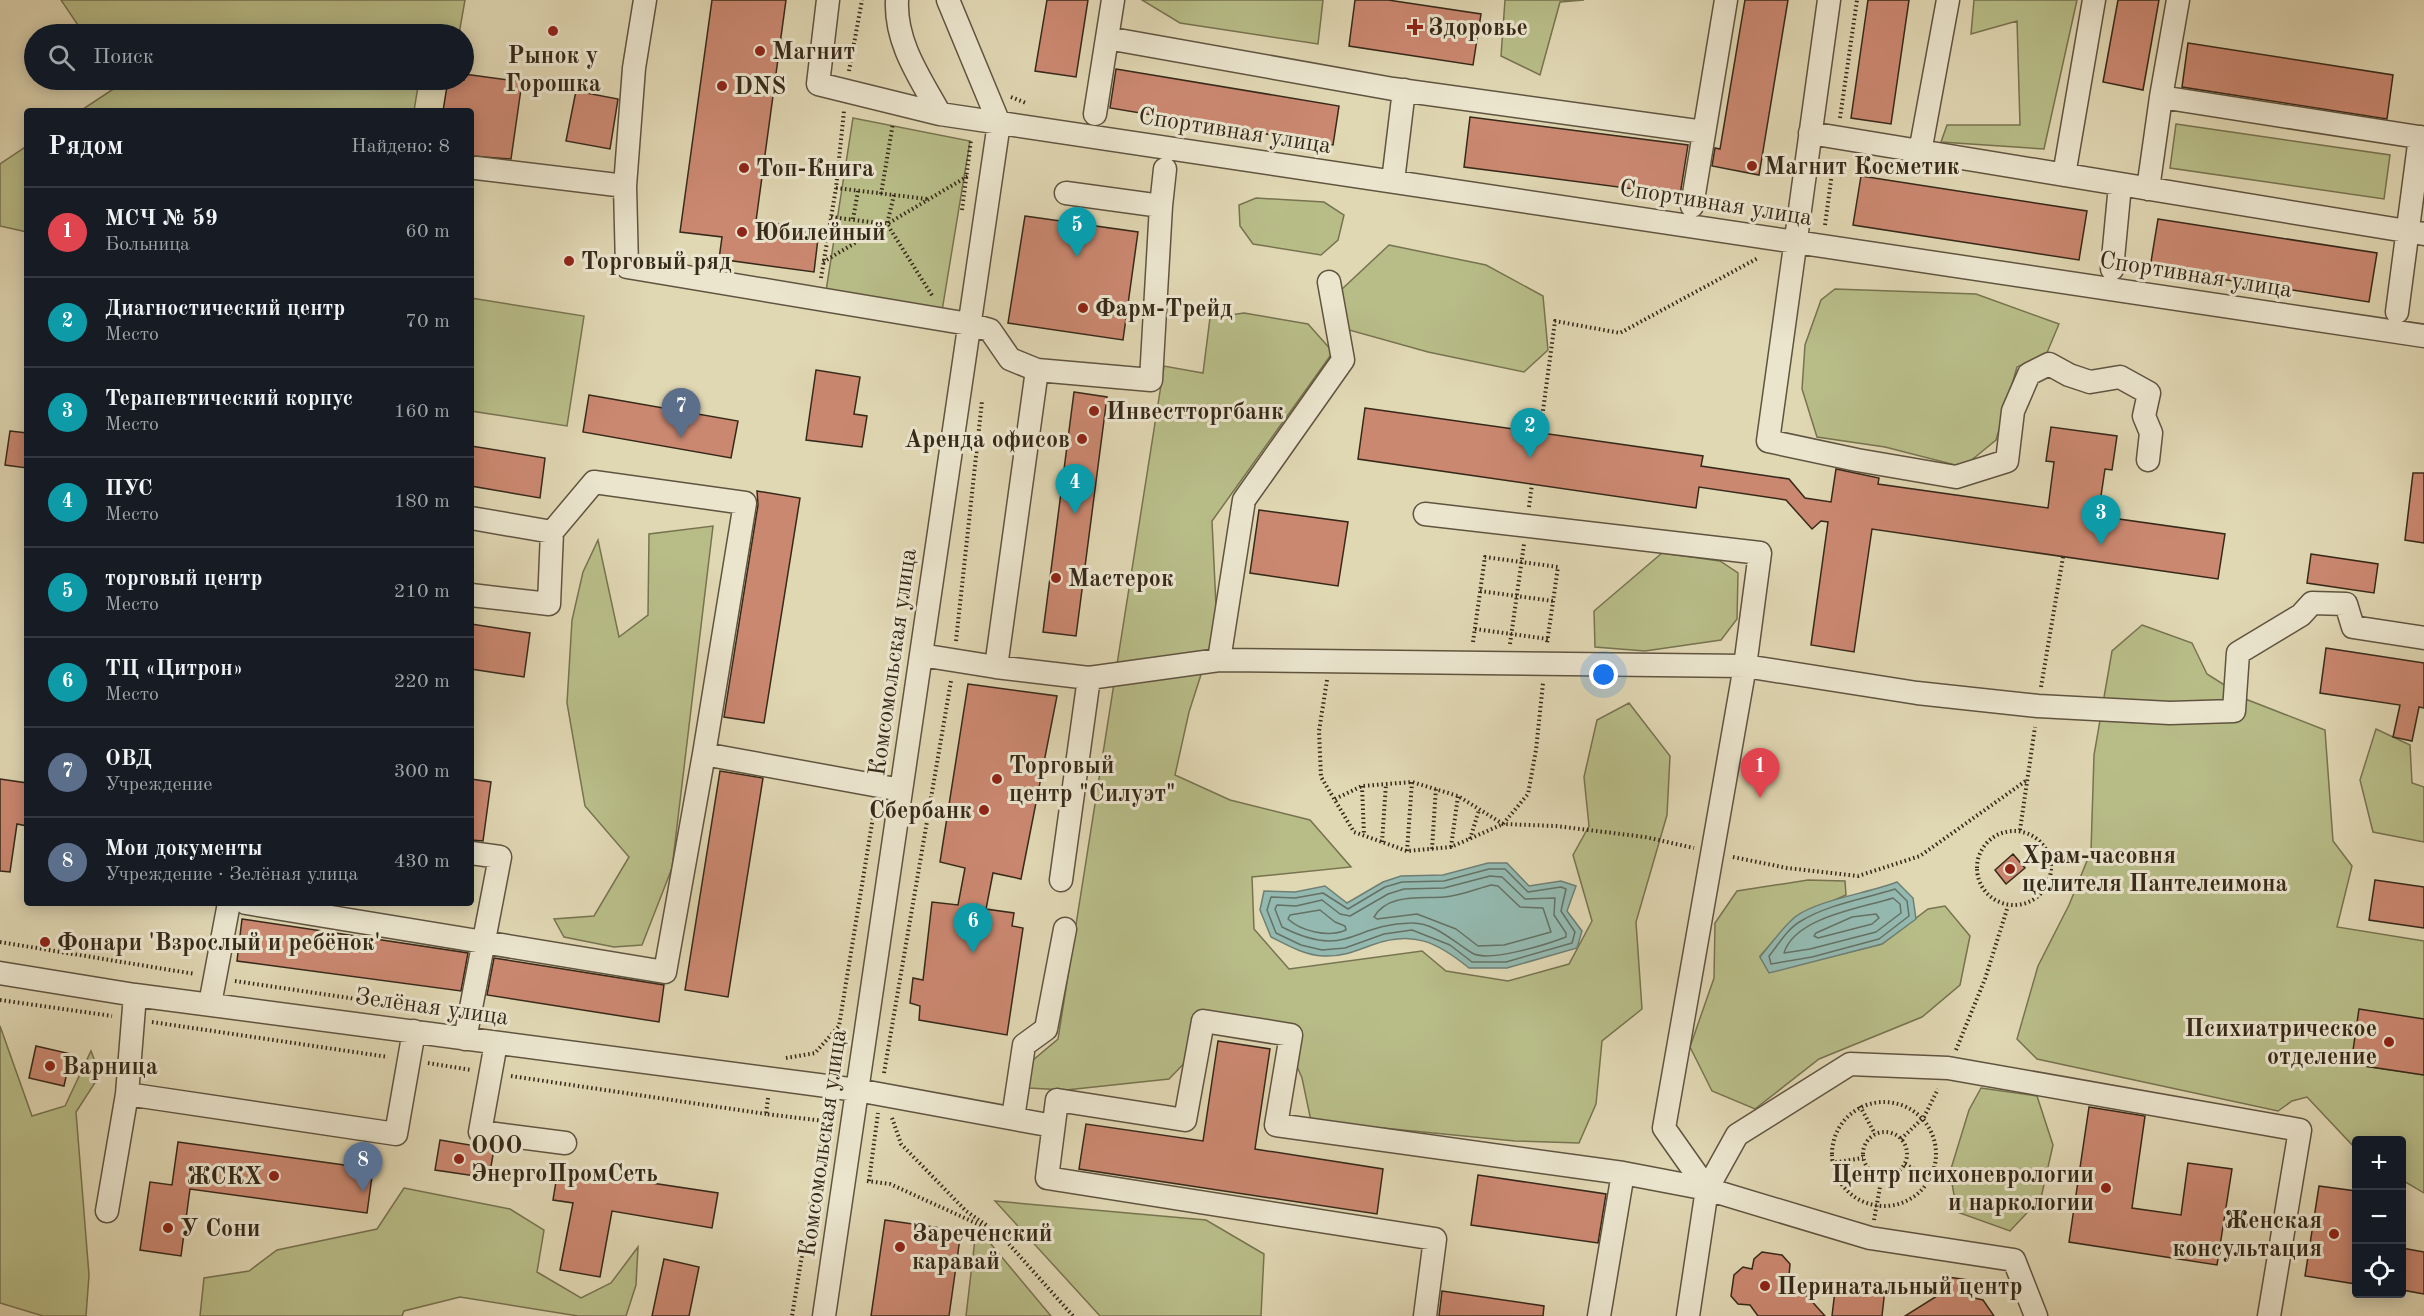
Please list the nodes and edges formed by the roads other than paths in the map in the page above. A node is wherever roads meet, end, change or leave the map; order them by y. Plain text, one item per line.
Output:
1 (645, 0) edge
2 (828, 0) edge
3 (948, 0) edge
4 (1113, 0) edge
5 (1726, 0) edge
6 (1829, 0) edge
7 (1948, 0) edge
8 (2094, 0) edge
9 (2178, 0) edge
10 (898, 1) edge
11 (1107, 38) junction
12 (1404, 90) junction
13 (2161, 97) junction
14 (940, 114) junction
15 (1095, 114) dead end
16 (999, 123) junction
17 (1704, 132) junction
18 (1810, 133) junction
19 (2422, 137) edge
20 (1920, 152) junction
21 (476, 168) dead end
22 (1165, 169) dead end
23 (2064, 175) junction
24 (1393, 181) junction
25 (2120, 185) junction
26 (625, 186) junction
27 (2148, 189) junction
28 (1066, 193) dead end
29 (1161, 206) junction
30 (1692, 206) dead end
31 (2416, 233) edge
32 (1794, 242) junction
33 (2112, 269) dead end
34 (1329, 282) dead end
35 (2397, 312) dead end
36 (958, 322) junction
37 (2424, 336) edge
38 (1036, 370) junction
39 (2148, 460) dead end
40 (1425, 514) dead end
41 (474, 519) edge
42 (552, 532) junction
43 (474, 595) edge
44 (2424, 638) edge
45 (921, 655) junction
46 (1219, 660) junction
47 (1745, 666) junction
48 (996, 667) junction
49 (1089, 678) junction
50 (704, 753) junction
51 (901, 790) junction
52 (474, 853) edge
53 (1062, 880) dead end
54 (228, 906) edge
55 (264, 906) edge
56 (1065, 929) dead end
57 (484, 943) junction
58 (0, 973) edge
59 (135, 995) junction
60 (210, 1004) junction
61 (414, 1031) junction
62 (465, 1039) junction
63 (496, 1042) junction
64 (857, 1090) junction
65 (127, 1094) junction
66 (1012, 1118) junction
67 (1053, 1126) junction
68 (565, 1143) dead end
69 (1623, 1173) junction
70 (1707, 1190) junction
71 (107, 1211) dead end
72 (824, 1316) edge
73 (1425, 1316) edge
74 (1599, 1316) edge
75 (1689, 1316) edge
76 (2036, 1316) edge
77 (2269, 1316) edge

1 - 26 street
2 - 14 street
3 - 16 street
4 - 11 street
5 - 17 street
6 - 18 street
7 - 20 street
8 - 23 street
9 - 13 street
10 - 14 street
11 - 12 street
11 - 15 street
12 - 17 street
12 - 24 street
13 - 19 street
13 - 27 street
14 - 16 street
16 - 24 street, Спортивная улица
16 - 36 street, Комсомольская улица
17 - 30 street
18 - 20 street
18 - 32 street
19 - 31 street
20 - 23 street
21 - 26 street
22 - 29 street
23 - 25 street
24 - 32 street, Спортивная улица
25 - 27 street
25 - 33 street
26 - 36 street
27 - 31 street
28 - 29 street
29 - 38 street
31 - 35 street
32 - 37 street, Спортивная улица
32 - 39 street
34 - 46 street
36 - 38 street
36 - 45 street, Комсомольская улица
38 - 48 street
40 - 47 street
41 - 42 street
42 - 43 street
42 - 50 street
44 - 47 street
45 - 48 street
45 - 51 street, Комсомольская улица
46 - 47 street
46 - 49 street
47 - 70 street
48 - 49 street
49 - 53 street
50 - 51 street
50 - 57 street
51 - 64 street, Комсомольская улица
52 - 57 street
54 - 60 street
55 - 57 street
56 - 66 street
57 - 62 street
58 - 59 street, Зелёная улица
59 - 60 street, Зелёная улица
59 - 65 street
60 - 61 street, Зелёная улица
61 - 62 street, Зелёная улица
61 - 65 street
62 - 63 street, Зелёная улица
63 - 64 street, Зелёная улица
63 - 68 street
64 - 66 street, Зелёная улица
64 - 72 street, Комсомольская улица
65 - 71 street
66 - 67 street, Зелёная улица
67 - 69 street
67 - 73 street
69 - 70 street
69 - 74 street
70 - 75 street
70 - 76 street
70 - 77 street

